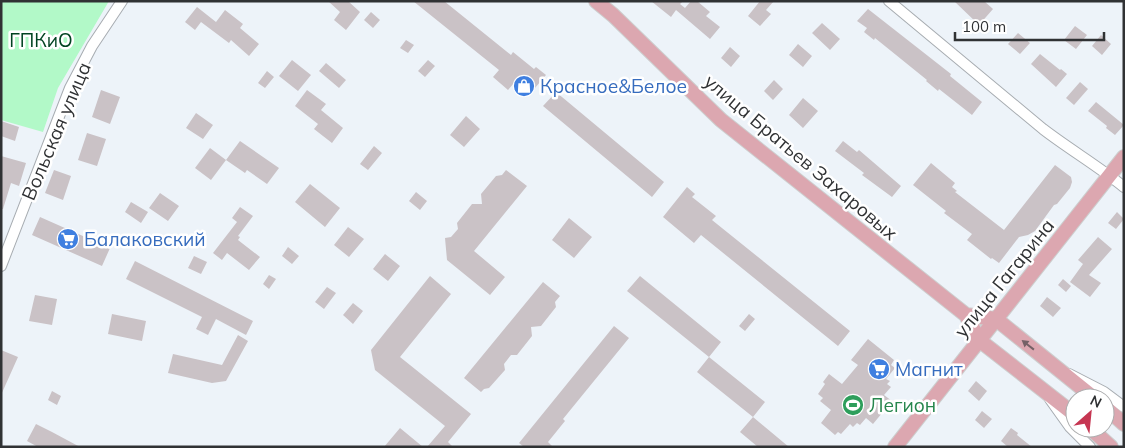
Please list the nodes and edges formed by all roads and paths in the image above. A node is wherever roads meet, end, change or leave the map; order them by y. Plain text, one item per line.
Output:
1 (122, 1) edge
2 (596, 1) edge
3 (890, 1) edge
4 (1124, 157) edge
5 (1110, 175) junction
6 (1124, 187) edge
7 (1, 266) edge
8 (966, 315) junction
9 (996, 319) junction
10 (979, 340) junction
11 (1061, 370) junction
12 (1082, 388) edge
13 (1044, 390) junction
14 (1065, 407) edge
15 (1124, 407) edge
16 (1101, 438) edge
17 (895, 447) edge
18 (1090, 447) edge
19 (1111, 447) edge

1 - 7 street, Вольская улица
2 - 8 main road, улица Братьев Захаровых
3 - 5 street
4 - 5 main road, улица Гагарина
5 - 6 street
5 - 9 main road, улица Гагарина
8 - 9 main road
8 - 10 main road, улица Братьев Захаровых
9 - 10 main road, улица Гагарина
11 -> 9 main road
10 - 13 main road
10 - 17 main road, улица Гагарина
11 - 12 main road
11 - 15 street
13 - 14 main road
13 - 18 street
16 - 19 main road

